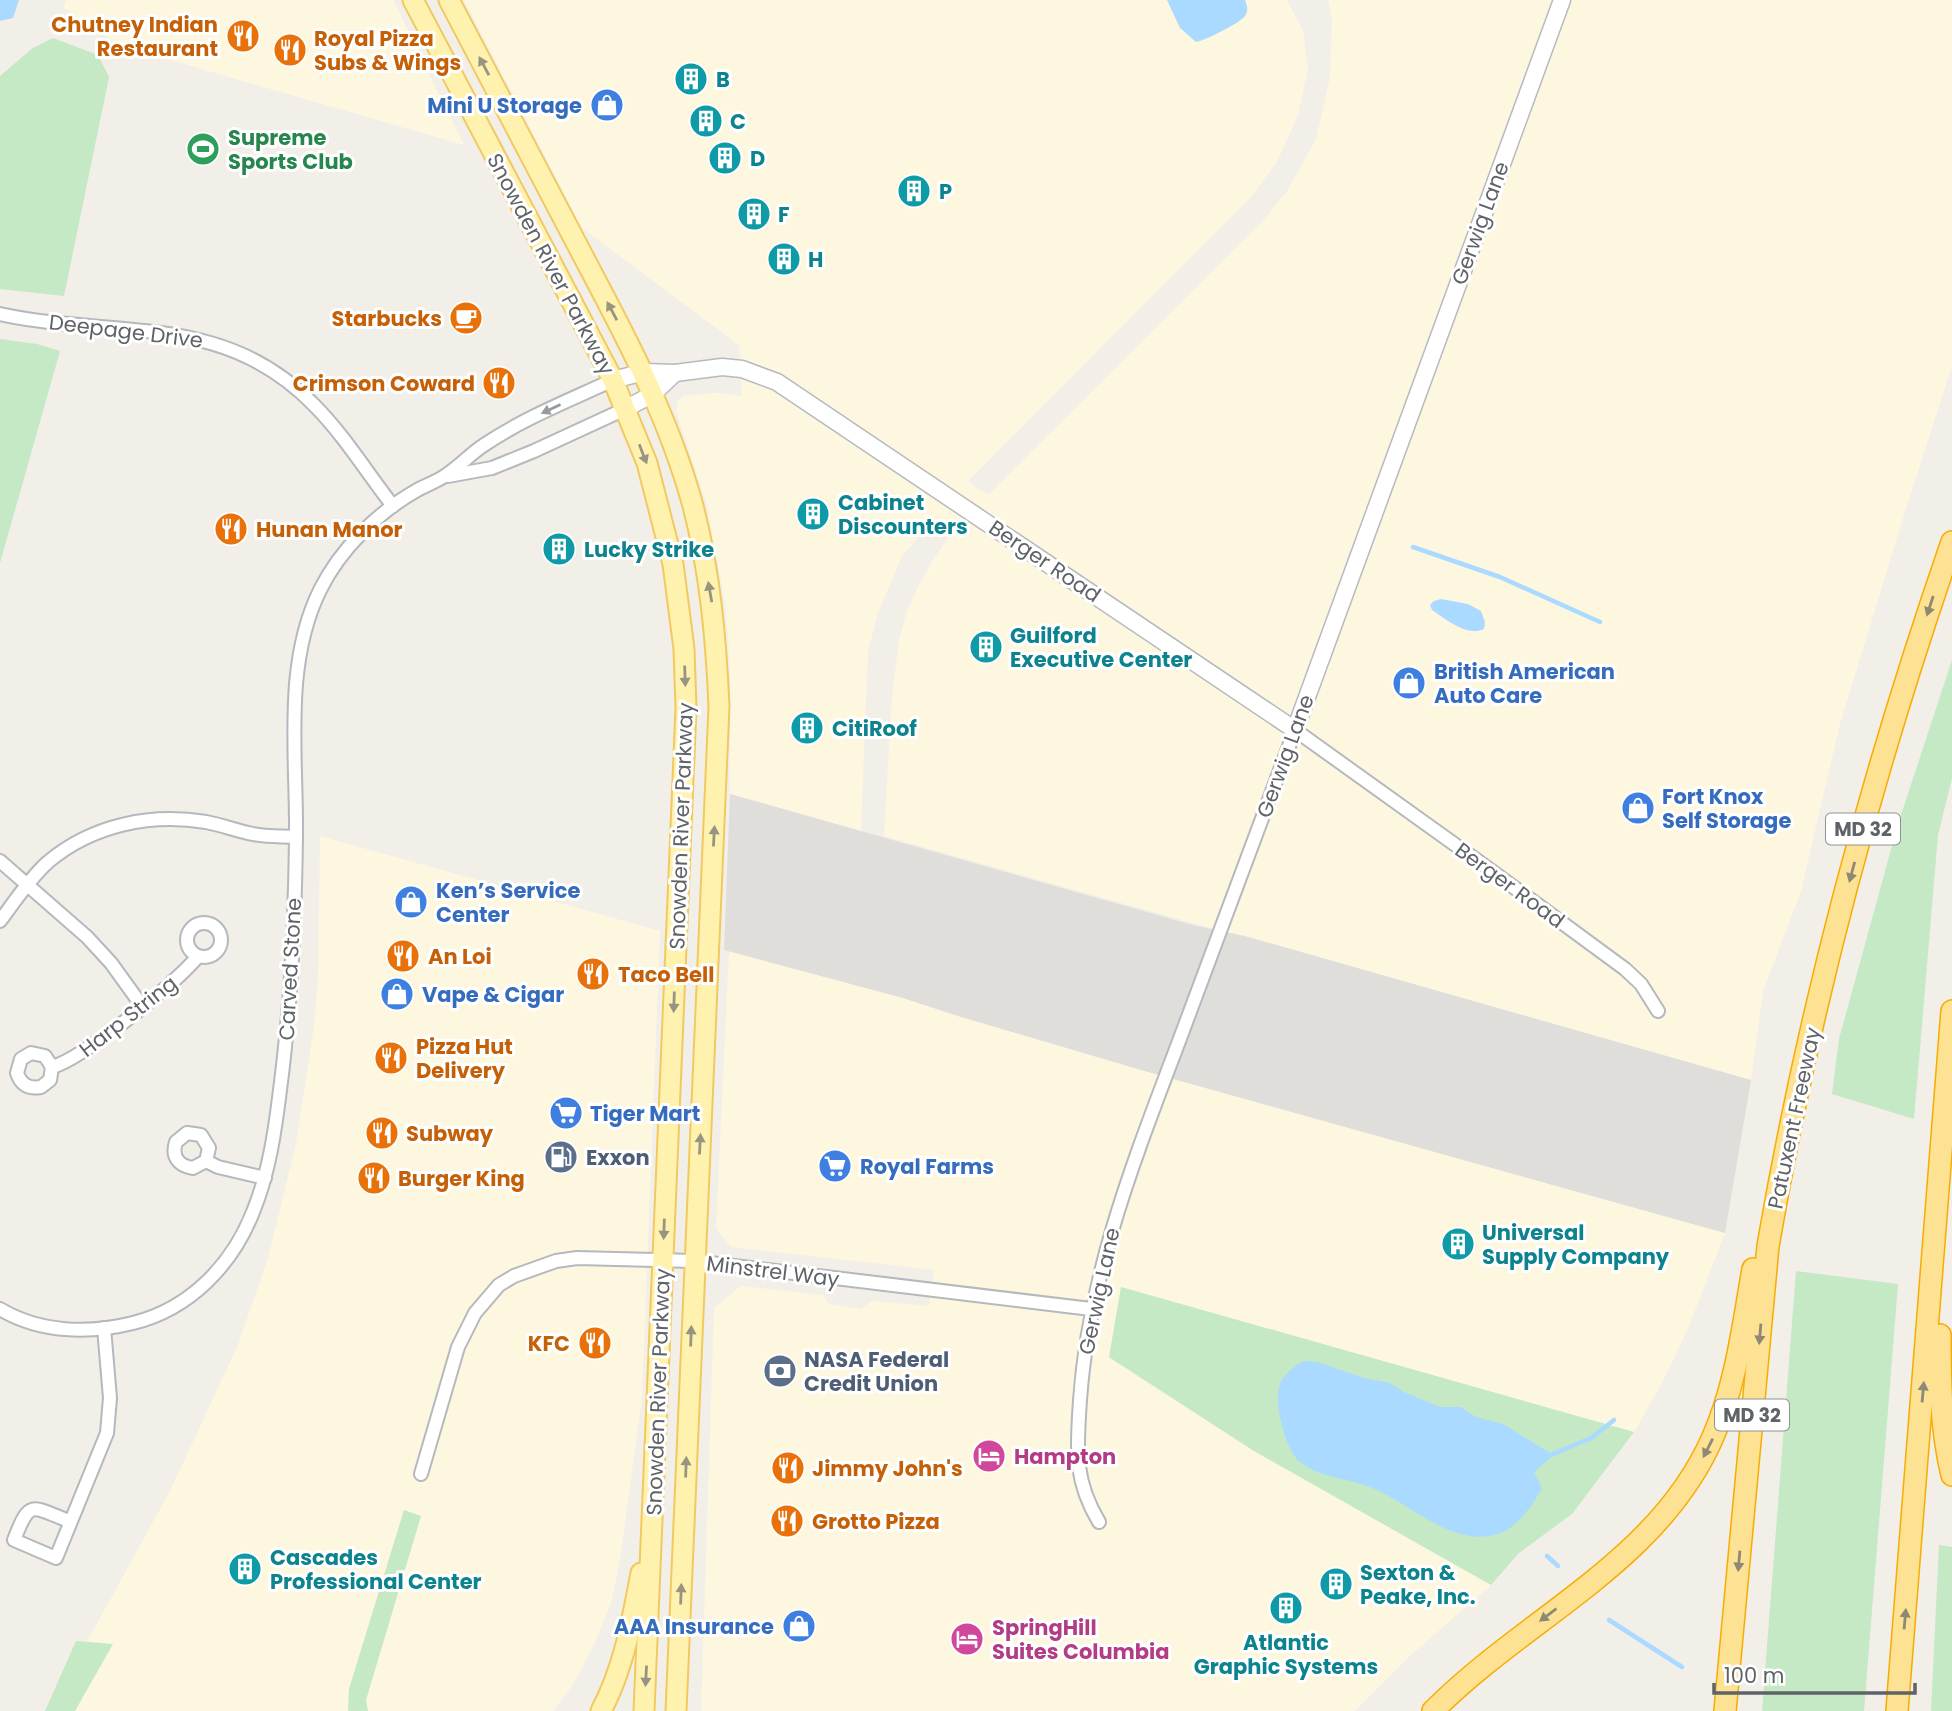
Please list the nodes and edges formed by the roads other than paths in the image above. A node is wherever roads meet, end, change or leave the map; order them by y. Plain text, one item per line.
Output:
1 (413, 0) edge
2 (449, 0) edge
3 (1562, 0) edge
4 (0, 314) edge
5 (644, 372) junction
6 (676, 373) junction
7 (613, 380) junction
8 (653, 394) junction
9 (625, 409) junction
10 (445, 476) junction
11 (393, 506) junction
12 (1952, 542) edge
13 (1295, 730) junction
14 (296, 837) junction
15 (0, 861) edge
16 (28, 885) junction
17 (0, 920) edge
18 (198, 956) dead end
19 (142, 1006) junction
20 (1658, 1011) dead end
21 (1952, 1011) edge
22 (52, 1067) dead end
23 (1791, 1121) junction
24 (1943, 1128) junction
25 (206, 1161) dead end
26 (265, 1178) junction
27 (663, 1259) junction
28 (694, 1261) junction
29 (0, 1309) edge
30 (1091, 1309) junction
31 (104, 1328) junction
32 (421, 1474) dead end
33 (1952, 1475) edge
34 (654, 1510) junction
35 (69, 1521) junction
36 (1098, 1522) dead end
37 (601, 1711) edge
38 (645, 1711) edge
39 (676, 1711) edge
40 (1433, 1711) edge
41 (1725, 1711) edge
42 (1897, 1711) edge

1 - 7 main road, Snowden River Parkway
5 -> 2 main road, Snowden River Parkway
3 - 13 street, Gerwig Lane
4 - 11 street, Deepage Drive
5 - 6 street, Berger Road
5 - 7 street, Berger Road
5 - 8 main road, Snowden River Parkway
6 - 8 street
6 - 13 street, Berger Road
7 - 9 main road, Snowden River Parkway
7 -> 10 street, Carved Stone
8 - 9 street
28 -> 8 main road, Snowden River Parkway
9 - 10 street, Carved Stone
9 -> 27 main road, Snowden River Parkway
10 - 11 street, Carved Stone
11 - 14 street, Carved Stone
12 -> 23 highway, Patuxent Freeway / MD 32
13 - 20 street, Berger Road
13 - 30 street, Gerwig Lane
14 - 16 street
14 - 26 street, Carved Stone
15 - 16 street
16 - 17 street
16 - 19 street
18 - 19 street, Harp String
19 - 22 street, Harp String
21 - 24 highway
23 -> 40 highway
23 -> 41 highway, Patuxent Freeway / MD 32
24 - 33 highway
42 -> 24 highway
25 - 26 street
26 - 31 street, Carved Stone
27 - 28 street, Minstrel Way
27 - 32 street, Minstrel Way
27 - 34 main road, Snowden River Parkway
28 - 30 street, Minstrel Way
39 -> 28 main road, Snowden River Parkway
29 - 31 street, Carved Stone
30 - 36 street, Gerwig Lane
31 - 35 street
34 - 37 main road
34 -> 38 main road, Snowden River Parkway
35 - 35 street

